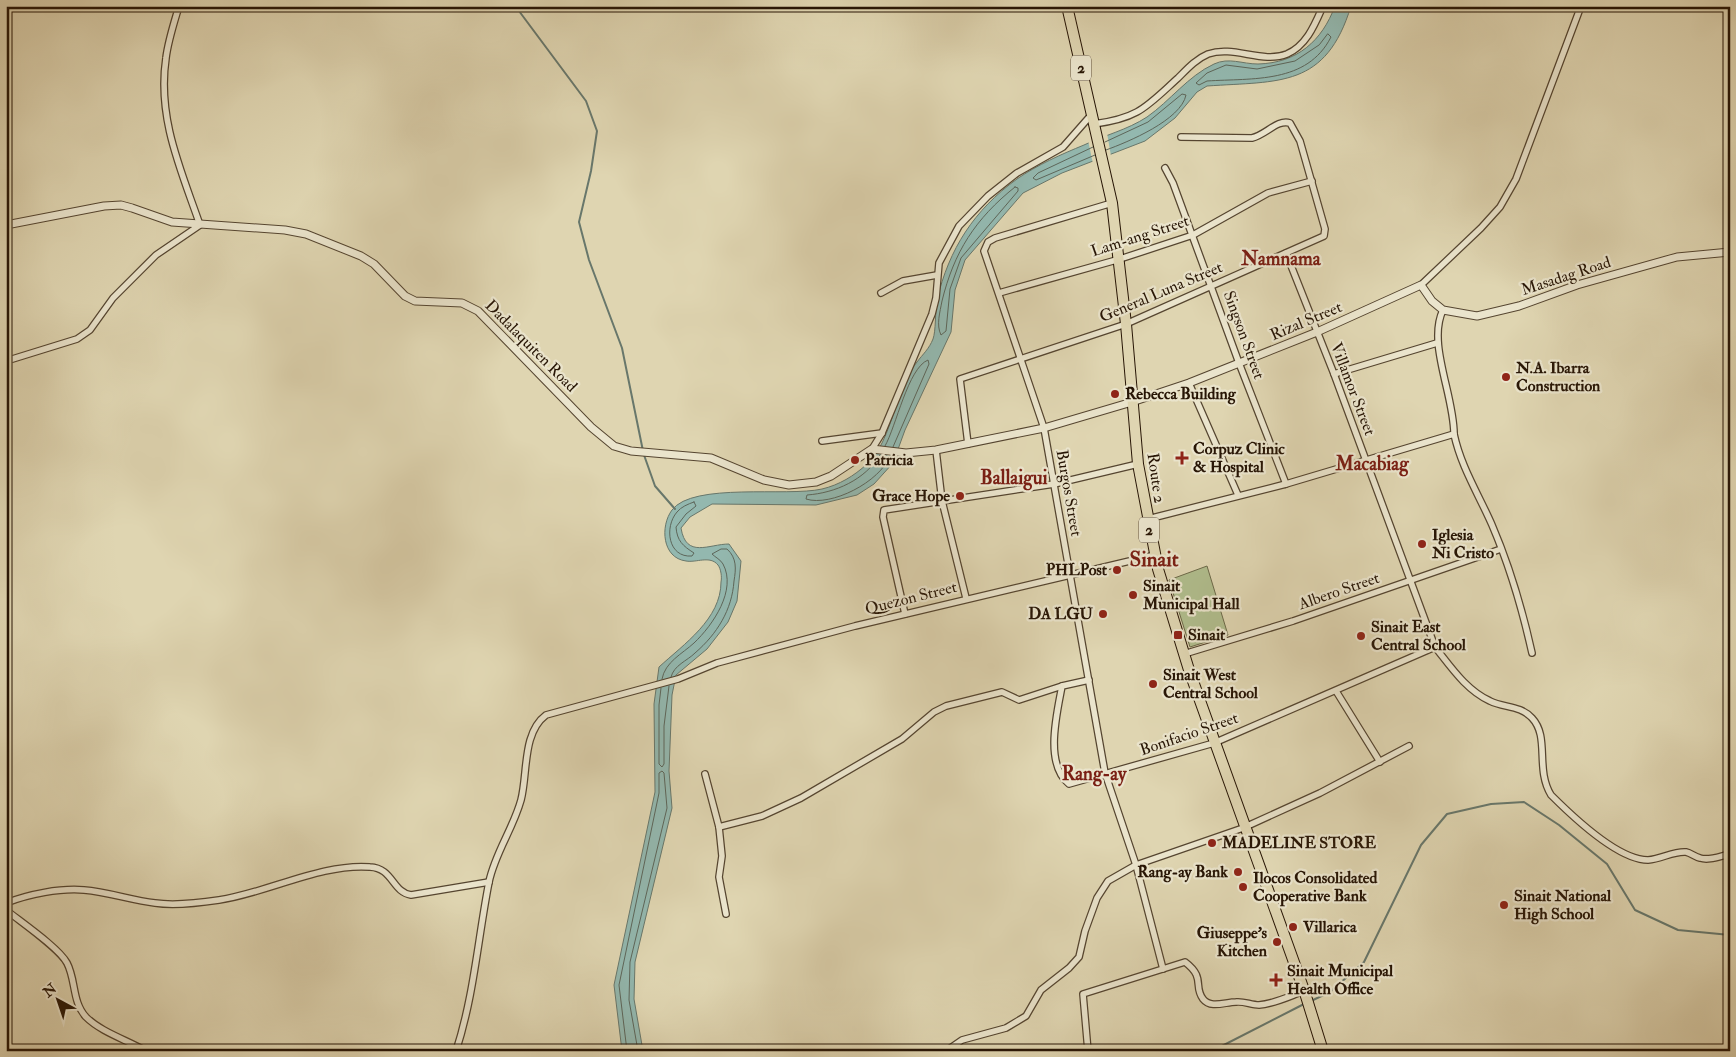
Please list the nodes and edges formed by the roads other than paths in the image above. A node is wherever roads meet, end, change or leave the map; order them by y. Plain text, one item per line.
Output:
1 (179, 6) edge
2 (1067, 6) edge
3 (1324, 6) edge
4 (1581, 6) edge
5 (1094, 123) junction
6 (1181, 138) dead end
7 (1164, 168) dead end
8 (1312, 181) junction
9 (1112, 203) junction
10 (6, 225) edge
11 (200, 225) junction
12 (1193, 235) junction
13 (1730, 252) edge
14 (1286, 253) junction
15 (1120, 259) junction
16 (937, 275) junction
17 (1211, 285) junction
18 (1421, 285) junction
19 (881, 293) dead end
20 (999, 293) junction
21 (1443, 310) junction
22 (1126, 324) junction
23 (1317, 332) junction
24 (1437, 343) junction
25 (1021, 360) junction
26 (6, 361) edge
27 (1239, 363) junction
28 (1334, 374) junction
29 (1189, 383) junction
30 (1132, 402) junction
31 (1044, 428) junction
32 (882, 433) junction
33 (1454, 434) junction
34 (822, 441) dead end
35 (968, 444) junction
36 (872, 449) junction
37 (936, 450) junction
38 (1366, 460) junction
39 (1138, 464) junction
40 (1054, 484) junction
41 (1286, 484) junction
42 (6, 487) edge
43 (1238, 496) junction
44 (6, 499) edge
45 (942, 502) junction
46 (1147, 519) junction
47 (1501, 549) junction
48 (1155, 555) junction
49 (1070, 574) junction
50 (1410, 581) junction
51 (966, 598) junction
52 (905, 614) junction
53 (1435, 647) junction
54 (1532, 653) dead end
55 (1184, 654) junction
56 (1089, 680) junction
57 (1062, 686) junction
58 (1336, 691) junction
59 (1214, 743) junction
60 (1409, 746) dead end
61 (1380, 762) junction
62 (1105, 773) junction
63 (705, 774) dead end
64 (719, 827) junction
65 (1245, 827) junction
66 (1730, 854) edge
67 (1136, 865) junction
68 (490, 882) junction
69 (6, 903) edge
70 (6, 910) edge
71 (726, 914) dead end
72 (1163, 968) junction
73 (1304, 992) junction
74 (146, 1051) edge
75 (456, 1051) edge
76 (946, 1051) edge
77 (1088, 1051) edge
78 (1323, 1051) edge

1 - 11 street
2 - 5 highway, Route 2 / 2
3 - 5 street
4 - 18 street, Rizal Street
5 - 9 highway, Route 2 / 2
5 - 16 street
6 - 8 street, General Luna Street
7 - 12 street, Singson Street
8 - 12 street, Lam-ang Street
8 - 14 street, General Luna Street
9 - 15 highway, Route 2 / 2
9 - 20 street, Burgos Street
10 - 11 street, Dadalaquiten Road
11 - 26 street
11 - 36 street, Dadalaquiten Road
12 - 15 street, Lam-ang Street
12 - 17 street, Singson Street
13 - 21 street, Masadag Road
14 - 17 street, General Luna Street
14 - 23 street, Villamor Street
15 - 20 street, Lam-ang Street
15 - 22 highway, Route 2 / 2
16 - 19 street
16 - 32 street
17 - 22 street, General Luna Street
17 - 27 street, Singson Street
18 - 21 street
18 - 23 street, Rizal Street
20 - 25 street, Burgos Street
21 - 24 street
22 - 25 street, General Luna Street
22 - 30 highway, Route 2 / 2
23 - 27 street, Rizal Street
23 - 28 street, Villamor Street
24 - 28 street
24 - 33 street
25 - 31 street, Burgos Street
25 - 35 street, General Luna Street
27 - 29 street, Rizal Street
27 - 41 street, Singson Street
28 - 38 street, Villamor Street
29 - 30 street, Rizal Street
29 - 43 street
30 - 31 street, Rizal Street
30 - 39 highway, Route 2 / 2
31 - 35 street, Rizal Street
31 - 40 street, Burgos Street
32 - 34 street
32 - 36 street
33 - 38 street
33 - 47 street
35 - 37 street, Rizal Street
36 - 37 street, Rizal Street
37 - 45 street
38 - 41 street
38 - 50 street, Villamor Street
39 - 40 street
39 - 46 highway, Route 2 / 2
40 - 45 street
40 - 49 street, Burgos Street
41 - 43 street
42 - 44 street
43 - 46 street
45 - 51 street
45 - 52 street
46 - 48 highway, Route 2 / 2
47 - 50 street, Albero Street
47 - 54 street
48 - 49 street, Quezon Street
48 - 55 highway, Route 2 / 2
49 - 51 street, Quezon Street
49 - 56 street, Burgos Street
50 - 53 street, Villamor Street
50 - 55 street, Albero Street
51 - 52 street, Quezon Street
52 - 68 street, Quezon Street
53 - 58 street, Bonifacio Street
53 - 66 street, Villamor Street
55 - 59 highway, Route 2 / 2
56 - 57 street
56 - 62 street, Burgos Street
57 - 62 street, Bonifacio Street
57 - 64 street
58 - 59 street, Bonifacio Street
58 - 61 street
59 - 62 street, Bonifacio Street
59 - 65 highway, Route 2 / 2
60 - 61 street
61 - 65 street
62 - 67 street, Burgos Street
63 - 64 street
64 - 71 street
65 - 67 street
65 - 73 highway, Route 2 / 2
67 - 72 street, Burgos Street
67 - 76 street
68 - 69 street
68 - 75 street, Quezon Street
70 - 74 street
72 - 73 street
72 - 77 street
73 - 78 highway, Route 2 / 2

